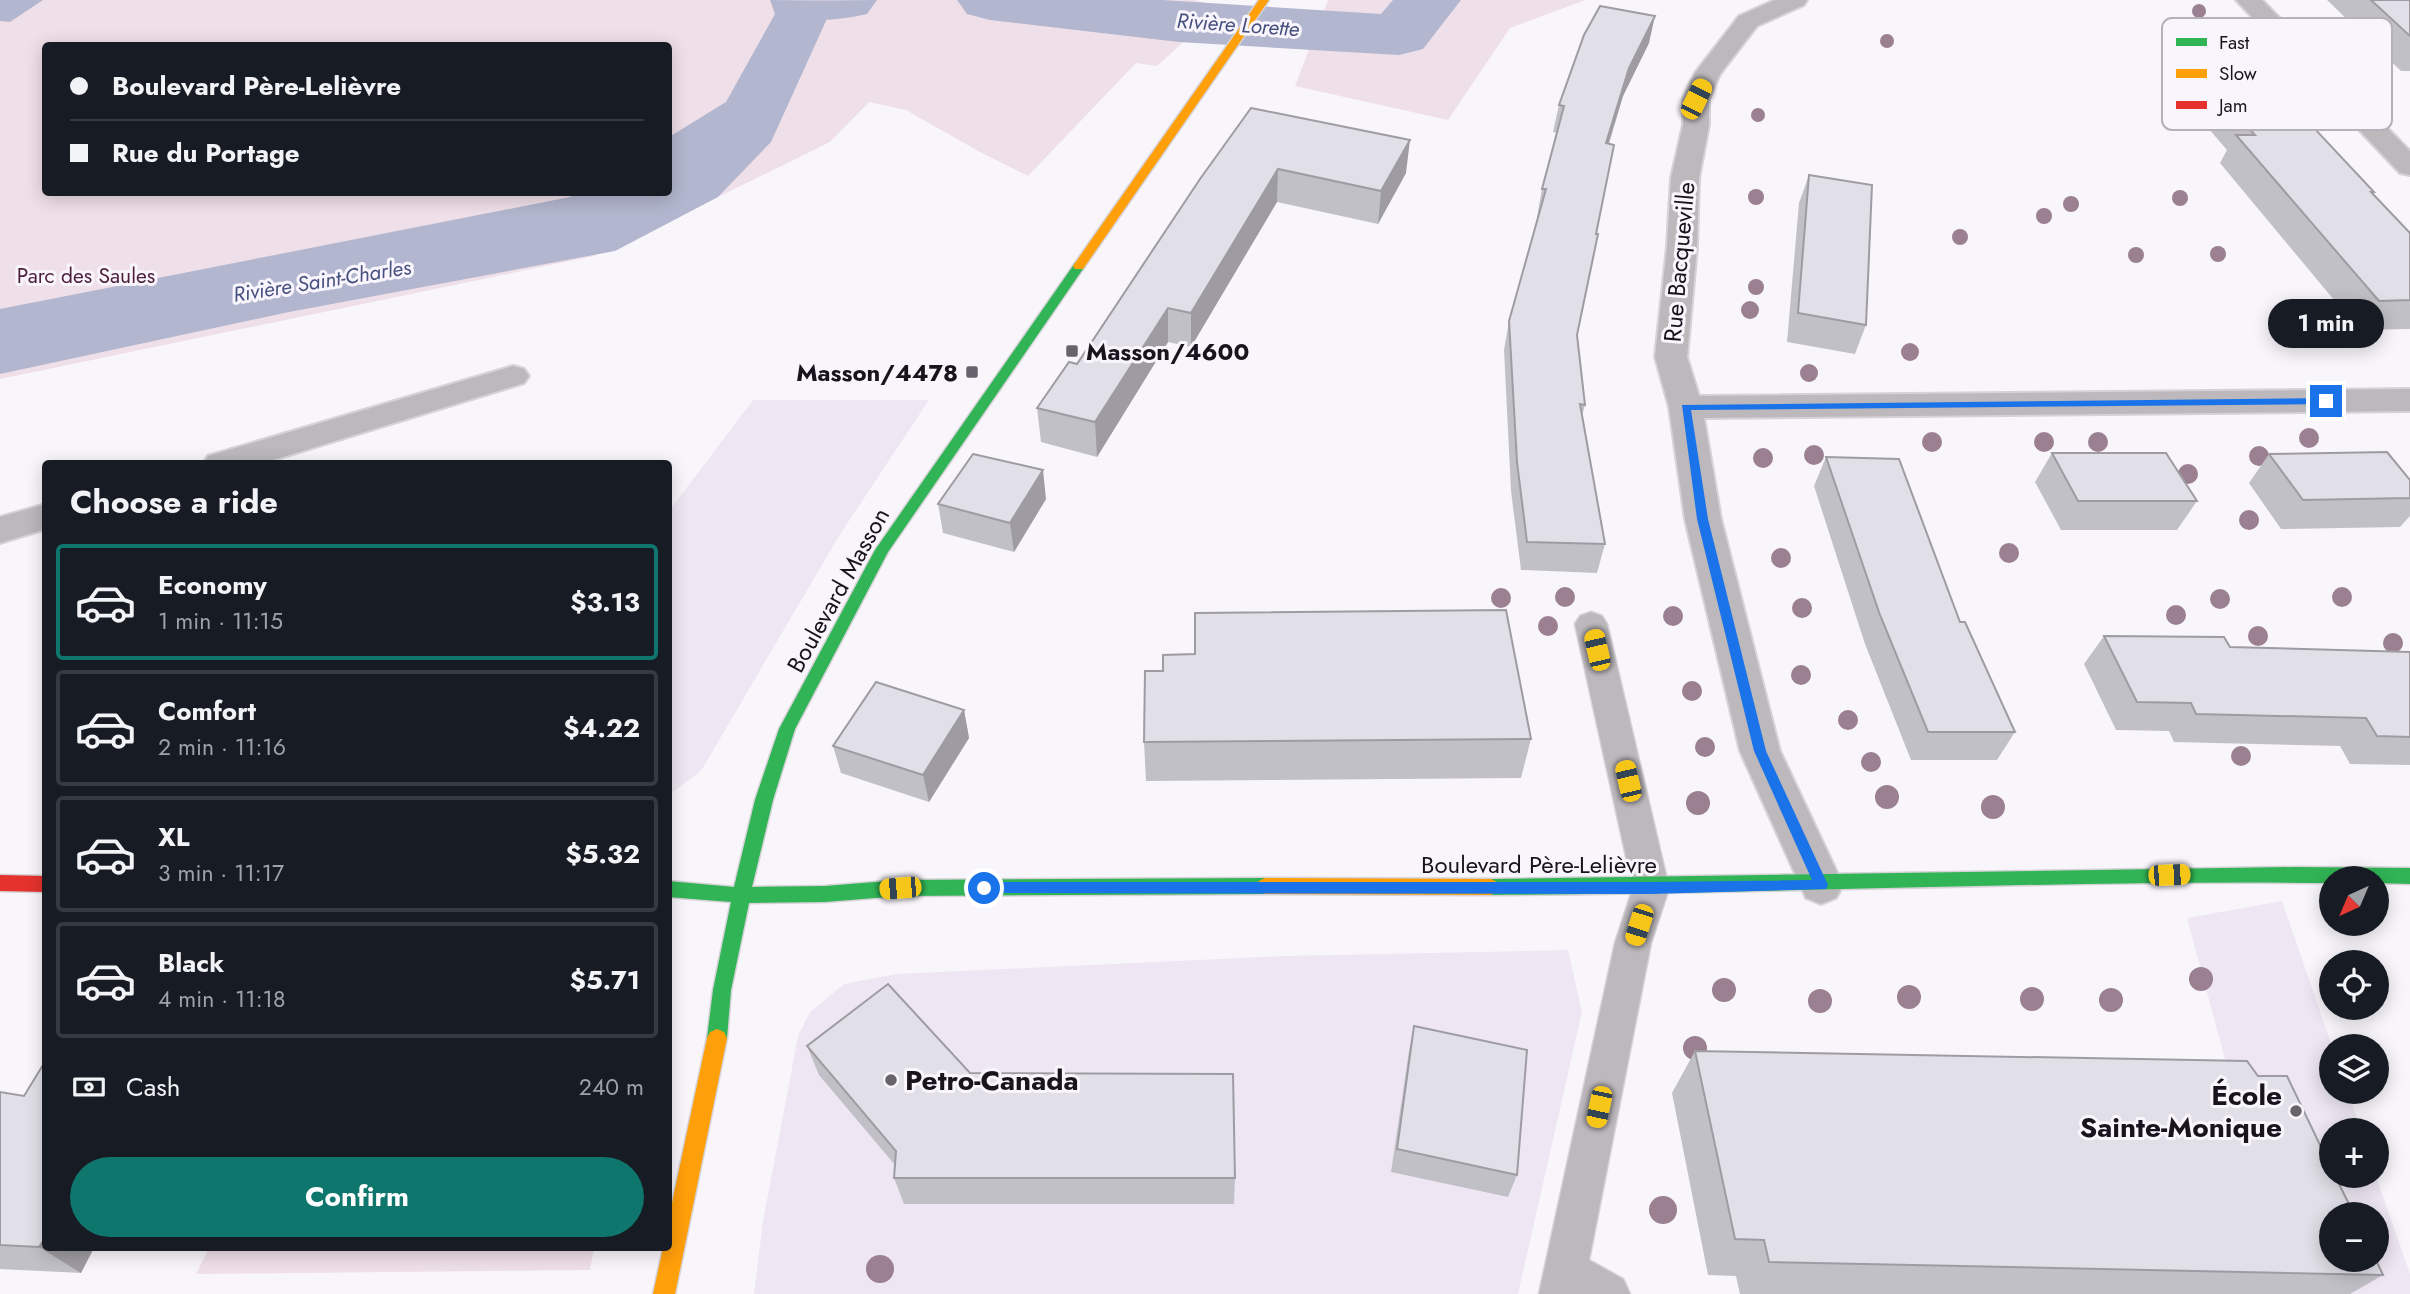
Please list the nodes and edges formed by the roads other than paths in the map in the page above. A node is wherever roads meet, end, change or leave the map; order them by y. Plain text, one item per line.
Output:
1 (1264, 0) edge
2 (1795, 0) edge
3 (2248, 0) edge
4 (2265, 18) edge
5 (2374, 130) edge
6 (2410, 167) edge
7 (513, 376) dead end
8 (2410, 400) edge
9 (1686, 407) junction
10 (233, 460) edge
11 (42, 517) edge
12 (0, 530) edge
13 (1591, 624) dead end
14 (2410, 876) edge
15 (0, 883) edge
16 (42, 884) edge
17 (1821, 885) junction
18 (1651, 888) junction
19 (672, 889) edge
20 (741, 895) junction
21 (1563, 1282) edge
22 (664, 1294) edge
23 (1608, 1294) edge

1 - 20 main road, Boulevard Masson
2 - 9 street, Rue Bacqueville
3 - 4 street
5 - 6 street
7 - 10 street
8 - 9 street
9 - 17 street, Rue Bacqueville
11 - 12 street
13 - 18 lane
14 - 17 main road, Boulevard Père-Lelièvre
15 - 16 main road
17 - 18 main road, Boulevard Père-Lelièvre
18 - 20 main road, Boulevard Père-Lelièvre
18 - 21 lane
19 - 20 main road, Boulevard Père-Lelièvre
20 - 22 main road, Boulevard Masson
21 - 23 lane

